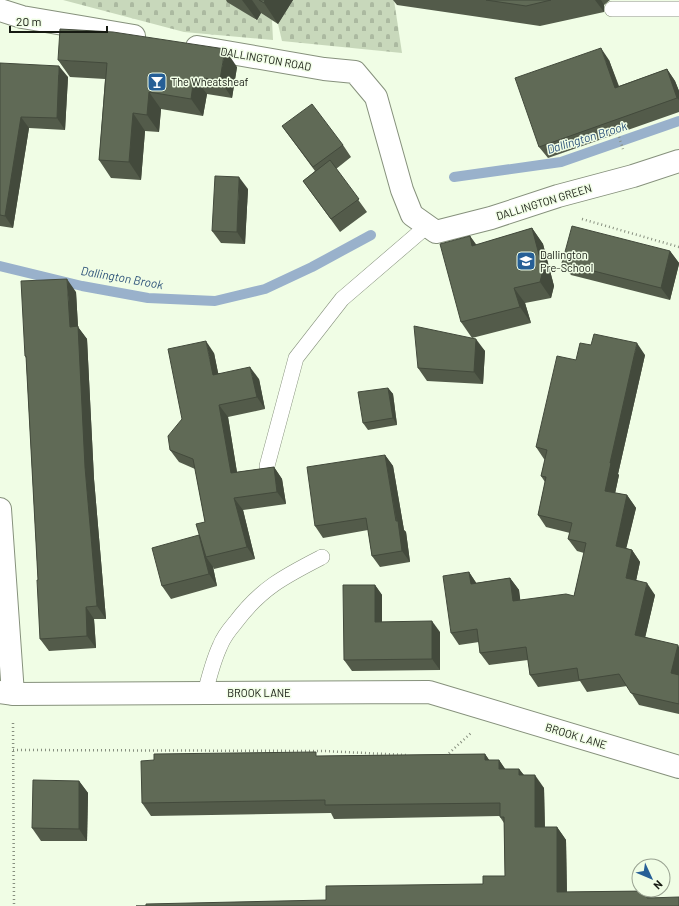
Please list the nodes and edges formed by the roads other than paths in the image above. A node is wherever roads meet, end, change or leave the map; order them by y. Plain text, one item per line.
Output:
1 (612, 8) dead end
2 (679, 9) edge
3 (0, 10) edge
4 (22, 17) junction
5 (0, 24) edge
6 (153, 40) edge
7 (176, 44) edge
8 (679, 161) edge
9 (420, 220) junction
10 (267, 466) edge
11 (0, 509) edge
12 (322, 557) dead end
13 (6, 693) edge
14 (205, 693) junction
15 (679, 767) edge

1 - 2 lane
3 - 4 street
4 - 5 street
4 - 6 street
7 - 9 street, DALLINGTON ROAD
8 - 9 street, DALLINGTON GREEN
9 - 10 lane
11 - 13 street
12 - 14 lane
13 - 14 street, BROOK LANE
14 - 15 street, BROOK LANE

